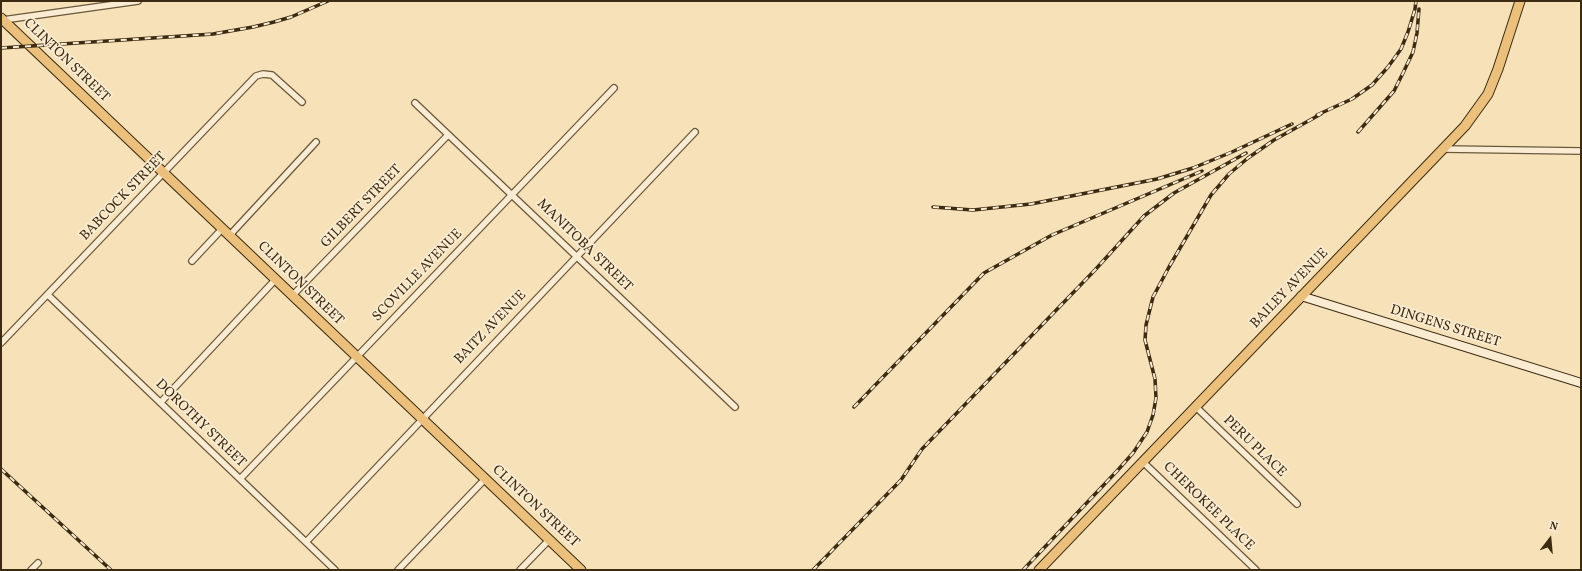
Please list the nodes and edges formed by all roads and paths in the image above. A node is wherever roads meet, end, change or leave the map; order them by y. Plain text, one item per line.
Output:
1 (138, 1) edge
2 (1520, 1) edge
3 (2, 19) edge
4 (614, 88) dead end
5 (302, 102) dead end
6 (415, 103) dead end
7 (695, 132) dead end
8 (448, 135) junction
9 (316, 142) dead end
10 (1443, 149) junction
11 (1581, 151) edge
12 (164, 174) junction
13 (512, 194) junction
14 (226, 233) junction
15 (577, 256) junction
16 (192, 261) dead end
17 (275, 280) junction
18 (48, 295) junction
19 (292, 296) junction
20 (1301, 296) junction
21 (1, 343) edge
22 (357, 358) junction
23 (1581, 383) edge
24 (161, 402) junction
25 (735, 407) dead end
26 (1196, 407) junction
27 (422, 419) junction
28 (1143, 462) junction
29 (240, 479) junction
30 (485, 479) junction
31 (1297, 504) dead end
32 (549, 540) junction
33 (306, 542) junction
34 (38, 563) dead end
35 (31, 570) edge
36 (335, 570) edge
37 (398, 570) edge
38 (520, 570) edge
39 (581, 570) edge
40 (1039, 570) edge
41 (1256, 570) edge

1 - 3 street
2 - 10 main road, BAILEY AVENUE
3 - 12 main road, CLINTON STREET
4 - 13 street, SCOVILLE AVENUE
5 - 12 street, BABCOCK STREET
6 - 8 street, MANITOBA STREET
7 - 15 street, BAITZ AVENUE
8 - 13 street, MANITOBA STREET
8 - 19 street, GILBERT STREET
9 - 14 street
10 - 11 street
10 - 20 main road, BAILEY AVENUE
12 - 14 main road, CLINTON STREET
12 - 18 street, BABCOCK STREET
13 - 15 street, MANITOBA STREET
13 - 22 street, SCOVILLE AVENUE
14 - 16 street
14 - 17 main road, CLINTON STREET
15 - 25 street, MANITOBA STREET
15 - 27 street, BAITZ AVENUE
17 - 19 main road, CLINTON STREET
17 - 24 street
18 - 21 street, BABCOCK STREET
18 - 24 street, DOROTHY STREET
19 - 22 main road, CLINTON STREET
20 - 23 street, DINGENS STREET
20 - 26 main road, BAILEY AVENUE
22 - 27 main road, CLINTON STREET
22 - 29 street, SCOVILLE AVENUE
24 - 29 street, DOROTHY STREET
26 - 28 main road, BAILEY AVENUE
26 - 31 street, PERU PLACE
27 - 30 main road, CLINTON STREET
27 - 33 street, BAITZ AVENUE
28 - 40 main road, BAILEY AVENUE
28 - 41 street, CHEROKEE PLACE
29 - 33 street, DOROTHY STREET
30 - 32 main road, CLINTON STREET
30 - 37 street
32 - 38 street
32 - 39 main road, CLINTON STREET
33 - 36 street, DOROTHY STREET
34 - 35 street

